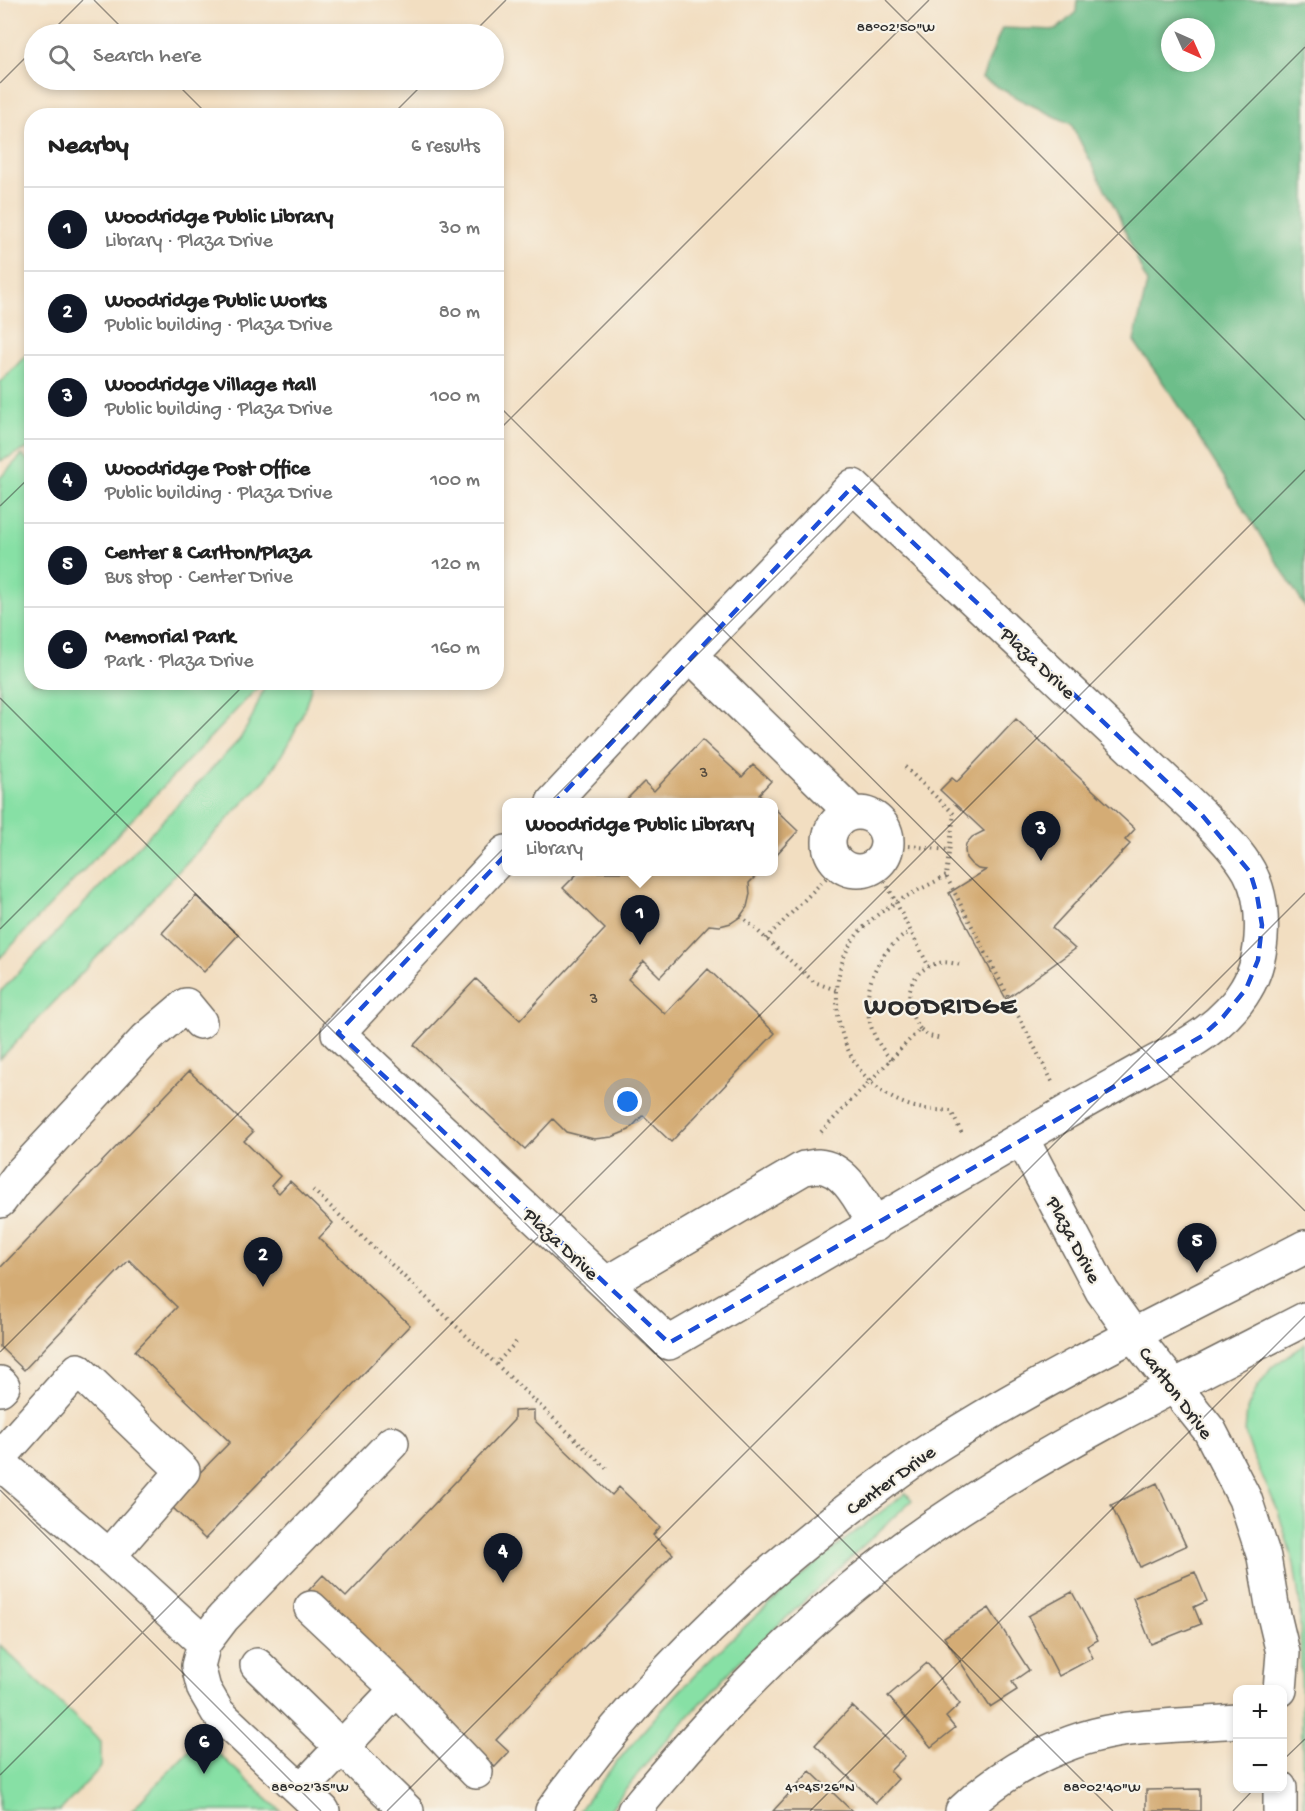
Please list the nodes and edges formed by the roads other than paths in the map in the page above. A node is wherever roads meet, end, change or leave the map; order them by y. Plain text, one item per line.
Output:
1 (690, 655) junction
2 (557, 798) edge
3 (852, 813) dead end
4 (502, 857) edge
5 (200, 1022) dead end
6 (1022, 1138) junction
7 (0, 1201) edge
8 (875, 1225) junction
9 (1305, 1247) edge
10 (606, 1284) junction
11 (1305, 1318) edge
12 (1134, 1336) junction
13 (0, 1383) edge
14 (1174, 1386) junction
15 (0, 1389) edge
16 (392, 1443) dead end
17 (0, 1457) edge
18 (0, 1463) edge
19 (109, 1556) junction
20 (311, 1608) dead end
21 (204, 1643) junction
22 (256, 1665) dead end
23 (1280, 1685) edge
24 (396, 1689) junction
25 (1233, 1721) edge
26 (342, 1746) junction
27 (476, 1772) dead end
28 (1280, 1793) edge
29 (312, 1800) edge
30 (407, 1811) edge
31 (552, 1811) edge
32 (634, 1811) edge
33 (962, 1811) edge
34 (1280, 1811) edge

1 - 2 street, Plaza Drive
1 - 3 street
1 - 6 street, Plaza Drive
4 - 10 street, Plaza Drive
5 - 7 street
6 - 8 street, Plaza Drive
6 - 12 street, Plaza Drive
8 - 10 street, Plaza Drive
8 - 10 street
9 - 12 street, Center Drive
11 - 14 street
12 - 14 street, Carlton Drive
12 - 31 street, Center Drive
13 - 15 street
14 - 23 street, Carlton Drive
14 - 32 street
16 - 21 street
17 - 19 street
18 - 19 street
19 - 21 street
20 - 24 street
21 - 29 street
22 - 26 street
24 - 26 street
24 - 27 street
25 - 33 street
26 - 29 street
26 - 30 street
28 - 34 street

